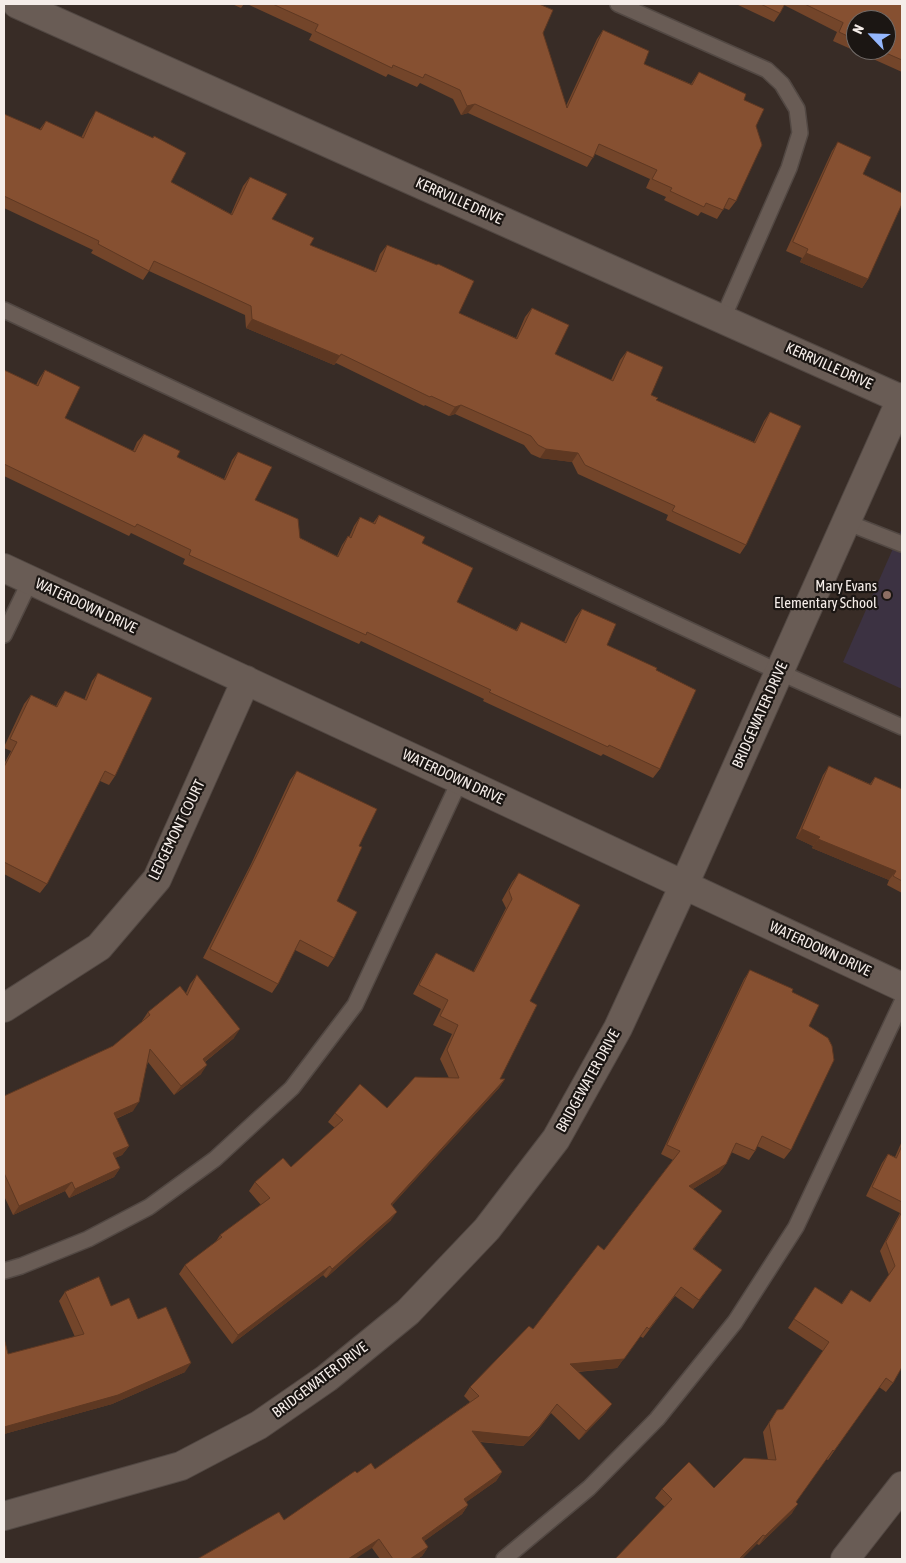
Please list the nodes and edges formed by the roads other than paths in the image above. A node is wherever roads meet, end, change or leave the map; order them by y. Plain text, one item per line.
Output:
1 (17, 4) edge
2 (618, 4) edge
3 (4, 310) edge
4 (723, 318) junction
5 (902, 398) edge
6 (846, 522) junction
7 (902, 544) edge
8 (4, 568) edge
9 (30, 580) junction
10 (4, 635) edge
11 (779, 672) junction
12 (246, 680) junction
13 (902, 727) edge
14 (460, 780) junction
15 (684, 885) junction
16 (902, 987) edge
17 (902, 1002) edge
18 (4, 1008) edge
19 (4, 1271) edge
20 (902, 1486) edge
21 (4, 1516) edge
22 (504, 1559) edge
23 (845, 1559) edge

1 - 4 street, KERRVILLE DRIVE
2 - 4 lane
3 - 11 lane
4 - 5 street, KERRVILLE DRIVE
5 - 6 street, BRIDGEWATER DRIVE
6 - 7 lane
6 - 11 street, BRIDGEWATER DRIVE
8 - 9 street, WATERDOWN DRIVE
9 - 10 lane
9 - 12 street, WATERDOWN DRIVE
11 - 13 lane
11 - 15 street, BRIDGEWATER DRIVE
12 - 14 street, WATERDOWN DRIVE
12 - 18 street, LEDGEMONT COURT
14 - 15 street, WATERDOWN DRIVE
14 - 19 lane
15 - 16 street, WATERDOWN DRIVE
15 - 21 street, BRIDGEWATER DRIVE
17 - 22 lane
20 - 23 street

